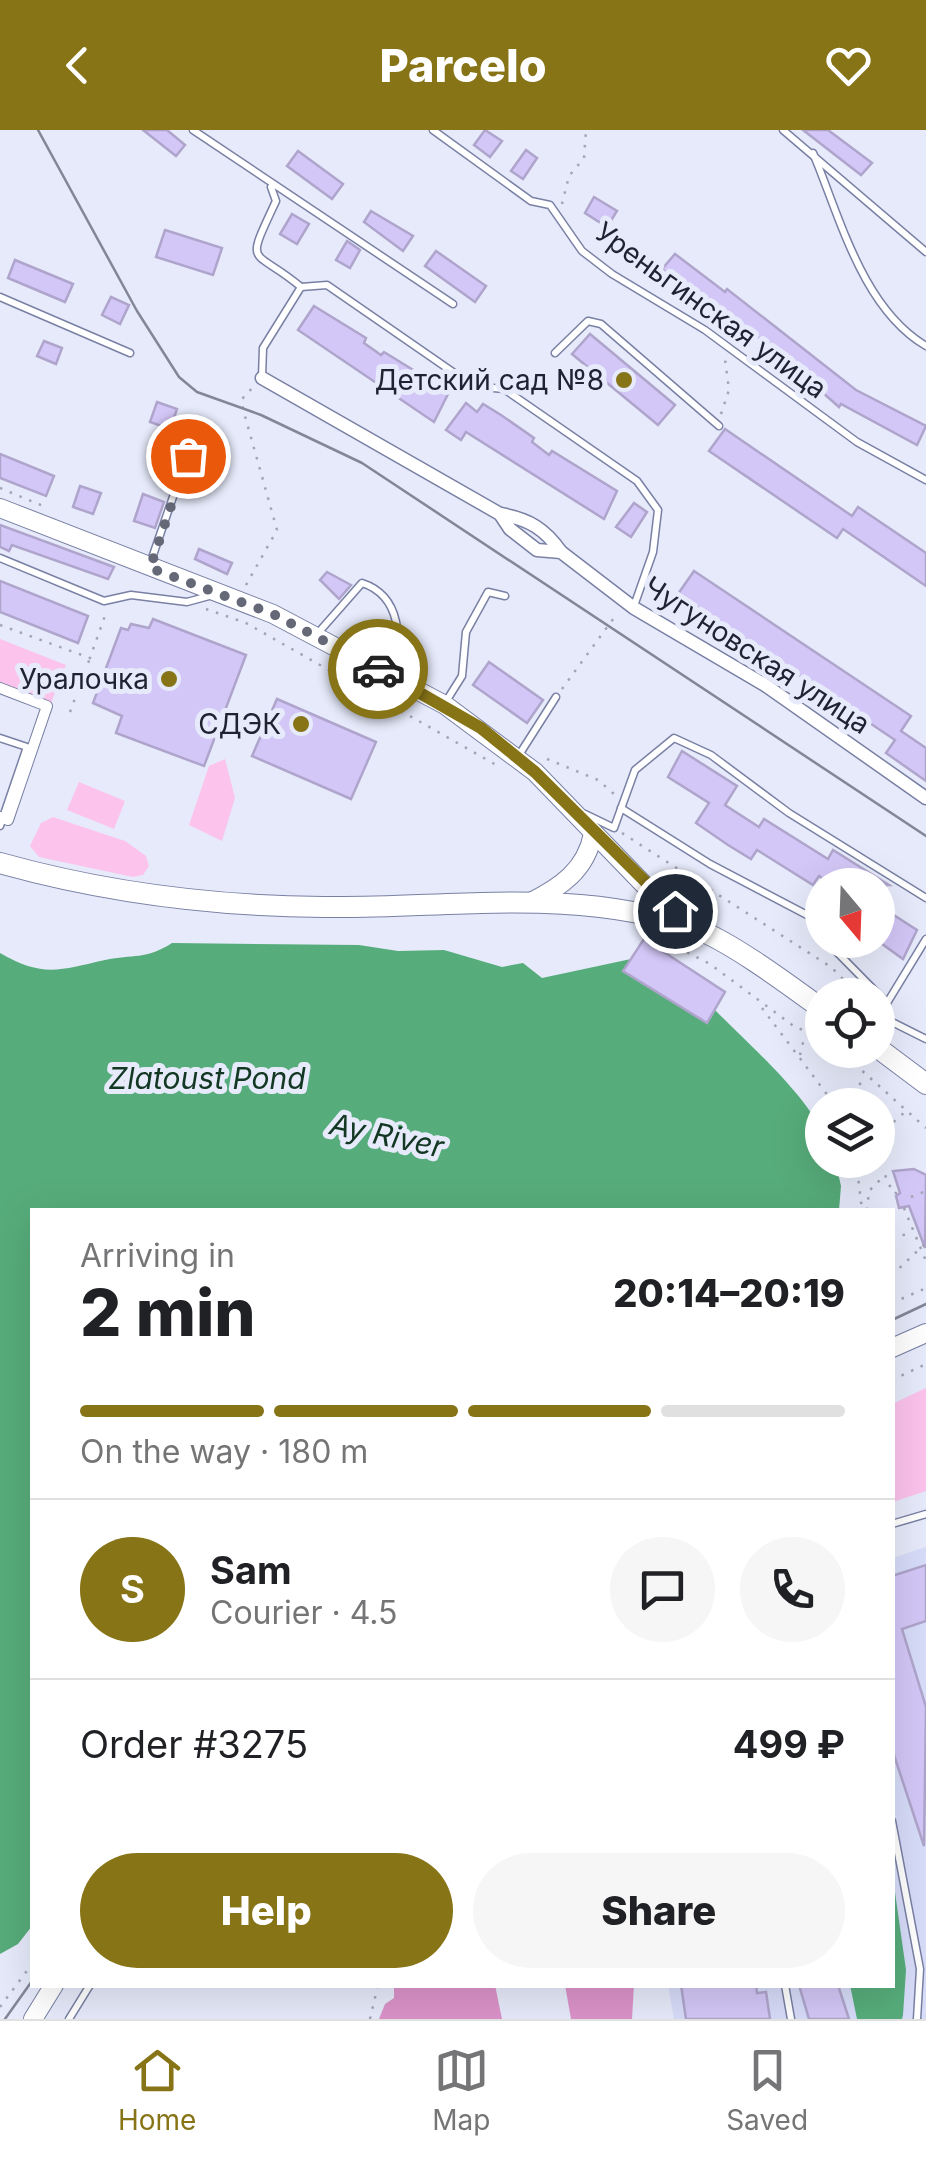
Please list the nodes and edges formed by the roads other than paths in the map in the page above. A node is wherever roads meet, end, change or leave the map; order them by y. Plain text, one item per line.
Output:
1 (193, 130) edge
2 (433, 130) edge
3 (782, 130) edge
4 (813, 153) junction
5 (270, 186) junction
6 (926, 252) edge
7 (301, 288) junction
8 (0, 297) edge
9 (453, 304) dead end
10 (926, 346) edge
11 (555, 352) dead end
12 (130, 353) dead end
13 (262, 378) joint
14 (717, 423) road end
15 (198, 424) dead end
16 (926, 480) edge
17 (0, 508) edge
18 (0, 558) edge
19 (150, 568) junction
20 (219, 592) junction
21 (504, 596) dead end
22 (630, 604) junction
23 (316, 635) junction
24 (392, 677) junction
25 (0, 688) edge
26 (556, 697) road end
27 (445, 704) junction
28 (0, 738) edge
29 (517, 758) junction
30 (926, 798) edge
31 (622, 804) junction
32 (569, 805) junction
33 (1, 820) edge
34 (593, 834) junction
35 (0, 863) edge
36 (926, 898) edge
37 (527, 904) junction
38 (805, 914) edge
39 (698, 929) junction
40 (926, 939) edge
41 (843, 958) edge
42 (863, 978) edge
43 (895, 989) edge
44 (805, 998) edge
45 (895, 1024) edge
46 (926, 1039) edge
47 (895, 1061) edge
48 (926, 1084) edge
49 (926, 1333) edge
50 (895, 1347) edge
51 (926, 1514) edge
52 (895, 1523) edge
53 (895, 1837) edge
54 (52, 1988) edge
55 (88, 1988) edge
56 (785, 1988) edge
57 (34, 2019) edge
58 (69, 2019) edge
59 (791, 2019) edge
60 (916, 2019) edge

1 - 5 lane
2 - 16 lane, Уреньгинская улица
3 - 4 lane
4 - 6 lane
4 - 10 lane
5 - 7 lane
5 - 9 lane
7 - 13 lane
7 - 22 lane
8 - 12 lane
11 - 14 lane
13 - 22 street, Чугуновская улица
15 - 19 lane
17 - 19 main road
18 - 20 lane
19 - 20 main road
20 - 23 main road
21 - 27 lane
22 - 30 street, Чугуновская улица
23 - 24 main road
23 - 24 lane
24 - 27 main road
25 - 33 street
26 - 29 lane
27 - 29 main road
28 - 33 lane
29 - 32 main road
31 - 32 lane
31 - 36 lane
31 - 38 lane
32 - 34 main road
34 - 37 main road
34 - 39 main road
35 - 37 main road
37 - 39 main road
39 - 44 main road
40 - 43 lane
41 - 42 lane
45 - 46 lane
47 - 48 main road
49 - 50 main road
51 - 52 lane
53 - 60 lane
54 - 57 main road
55 - 58 lane
56 - 59 lane

